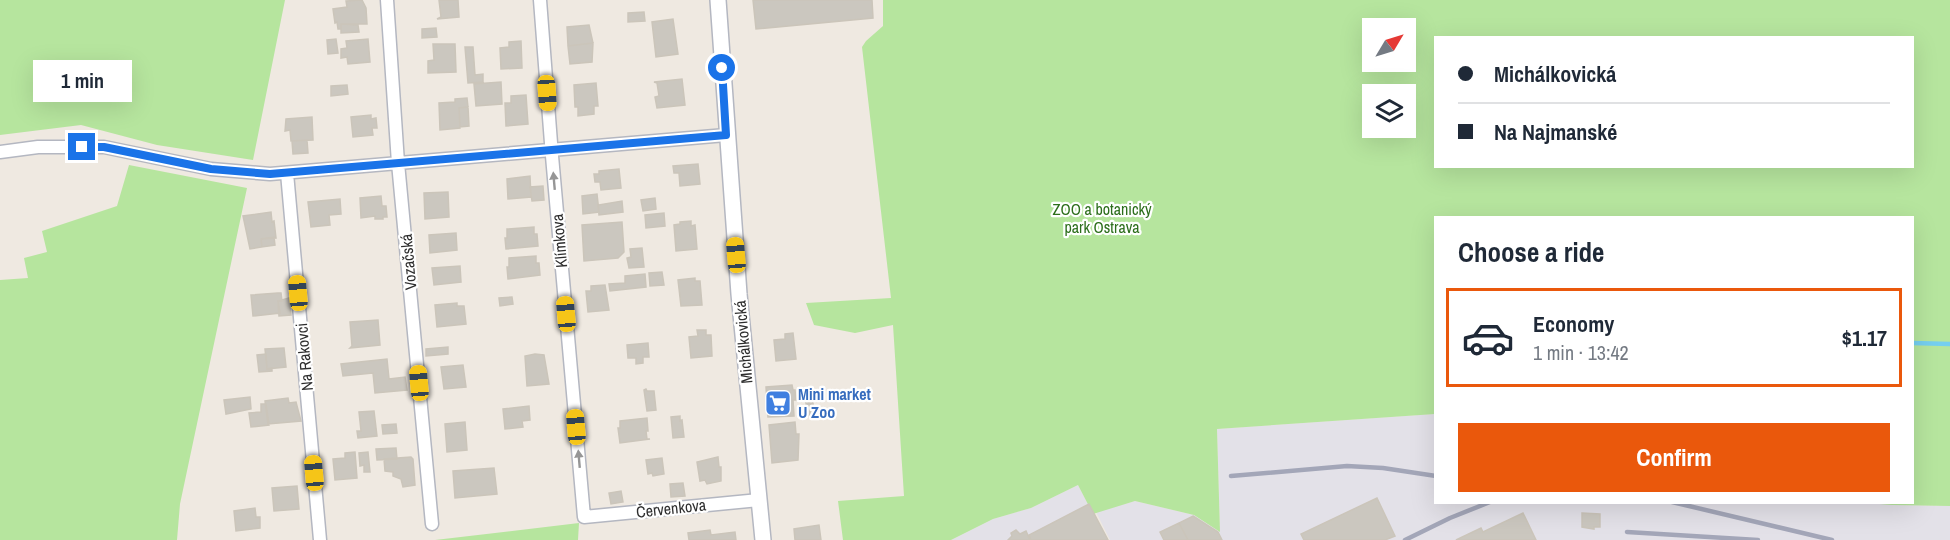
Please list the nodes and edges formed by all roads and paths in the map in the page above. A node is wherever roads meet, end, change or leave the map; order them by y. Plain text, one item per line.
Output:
1 (387, 0) edge
2 (540, 0) edge
3 (718, 0) edge
4 (726, 135) junction
5 (551, 149) junction
6 (0, 152) edge
7 (398, 163) junction
8 (287, 173) junction
9 (759, 500) junction
10 (584, 517) joint
11 (432, 525) dead end
12 (321, 540) edge
13 (763, 540) edge

1 - 7 street, Vozačská
2 - 5 street, Klímkova
3 - 4 street, Michálkovická
4 - 5 street
4 - 9 street, Michálkovická
5 - 7 street
10 -> 5 street, Klímkova
6 - 8 street
7 - 8 street
7 - 11 street, Vozačská
8 - 12 street, Na Rakovci
9 - 10 street, Červenkova
9 - 13 street, Michálkovická

